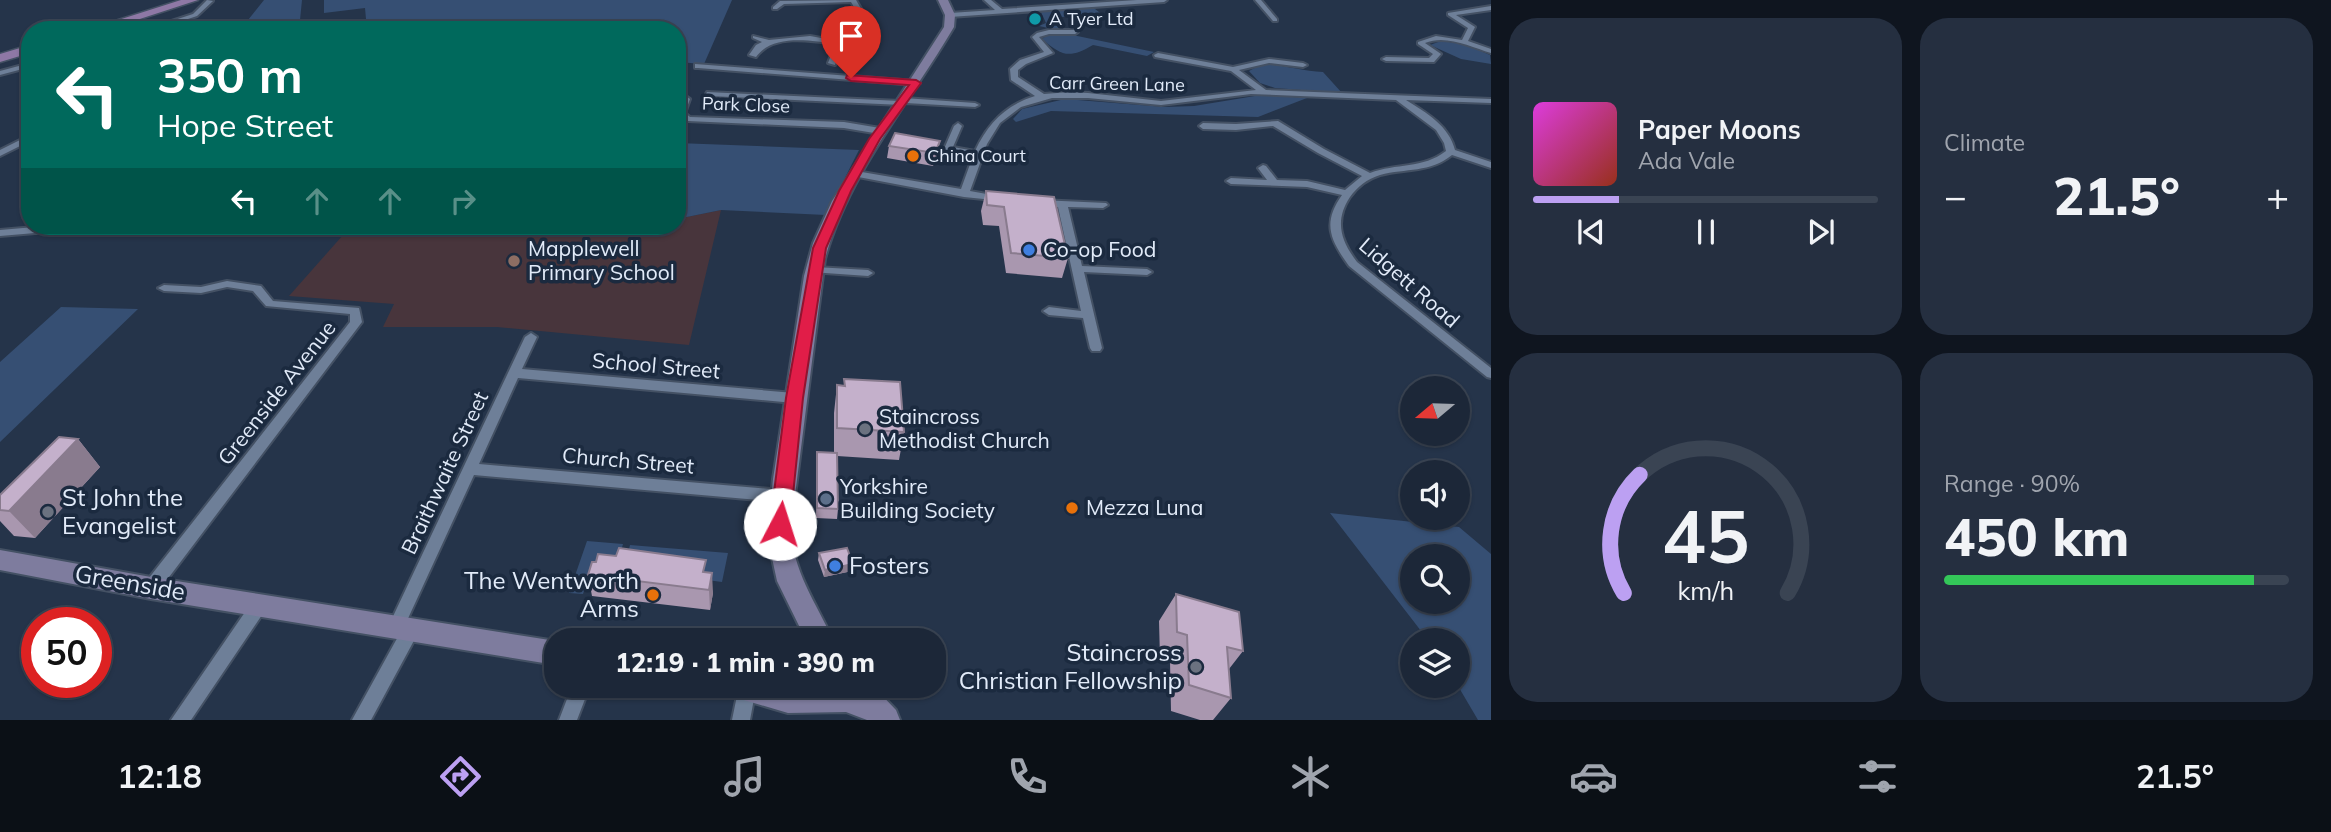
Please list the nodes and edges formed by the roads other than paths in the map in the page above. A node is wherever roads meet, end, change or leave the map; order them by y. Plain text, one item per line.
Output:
1 (193, 0) edge
2 (853, 0) edge
3 (943, 0) edge
4 (987, 0) edge
5 (1164, 0) edge
6 (1258, 0) edge
7 (1139, 1) edge
8 (210, 2) edge
9 (779, 3) edge
10 (1491, 8) edge
11 (1001, 12) junction
12 (144, 14) junction
13 (950, 15) junction
14 (1275, 20) dead end
15 (122, 21) edge
16 (156, 21) edge
17 (180, 21) edge
18 (1075, 32) dead end
19 (755, 37) dead end
20 (768, 42) junction
21 (1464, 42) junction
22 (839, 43) junction
23 (1491, 51) edge
24 (21, 52) edge
25 (753, 55) dead end
26 (1158, 55) dead end
27 (0, 58) edge
28 (1386, 59) dead end
29 (832, 63) dead end
30 (1303, 65) dead end
31 (698, 66) dead end
32 (21, 67) edge
33 (1233, 69) junction
34 (0, 73) edge
35 (916, 83) junction
36 (1264, 92) junction
37 (710, 94) dead end
38 (1042, 97) junction
39 (1397, 98) junction
40 (903, 101) junction
41 (1491, 101) edge
42 (975, 105) dead end
43 (686, 117) edge
44 (958, 126) dead end
45 (1203, 126) dead end
46 (880, 131) junction
47 (21, 142) edge
48 (0, 145) edge
49 (14, 146) junction
50 (1451, 152) junction
51 (0, 153) edge
52 (977, 154) junction
53 (1491, 165) edge
54 (1263, 168) dead end
55 (856, 174) junction
56 (1367, 175) junction
57 (1231, 181) dead end
58 (1275, 183) junction
59 (1346, 193) junction
60 (964, 194) junction
61 (1012, 201) edge
62 (1032, 202) edge
63 (1062, 204) junction
64 (1103, 205) dead end
65 (21, 232) edge
66 (1, 234) edge
67 (1078, 269) junction
68 (815, 270) junction
69 (1147, 272) dead end
70 (868, 273) dead end
71 (164, 288) dead end
72 (1049, 311) dead end
73 (1089, 314) junction
74 (531, 337) dead end
75 (1096, 348) dead end
76 (514, 373) junction
77 (1491, 374) edge
78 (794, 398) junction
79 (470, 469) junction
80 (782, 496) junction
81 (0, 560) edge
82 (151, 588) junction
83 (260, 604) junction
84 (813, 628) edge
85 (404, 629) junction
86 (544, 651) edge
87 (576, 698) edge
88 (748, 698) edge
89 (785, 698) edge
90 (846, 698) edge
91 (846, 698) edge
92 (870, 704) edge
93 (180, 720) edge
94 (361, 720) edge
95 (568, 720) edge
96 (741, 720) edge

1 - 12 main road
2 - 9 street
2 - 22 street
3 - 13 main road
4 - 11 street
5 - 7 street
6 - 14 street
7 - 11 street
8 - 17 street
10 - 21 street
11 - 13 street
12 - 15 main road
12 - 16 street
13 - 35 main road
18 - 38 street
19 - 20 street
20 - 22 street
20 - 25 street
21 - 23 street
21 - 28 street
22 - 29 street
24 - 27 main road
26 - 33 street
30 - 33 street
31 - 35 street
32 - 34 street
33 - 36 street
35 - 40 main road
36 - 38 street, Carr Green Lane
36 - 39 street, Carr Green Lane
37 - 40 street
38 - 52 street, Carr Green Lane
39 - 41 street, Carr Green Lane
39 - 50 street
40 - 42 street
40 - 46 main road
43 - 46 street, Park Close
44 - 52 street
45 - 56 street
46 - 55 main road
47 - 49 street
48 - 49 street
49 - 51 street
50 - 53 street
50 - 56 street
52 - 60 street, Carr Green Lane
54 - 58 street
55 - 60 street
55 - 68 main road
56 - 59 street, Lidgett Road
57 - 58 street
58 - 59 street
59 - 77 street, Lidgett Road
60 - 61 street
62 - 63 street
63 - 64 street
63 - 67 street
65 - 66 street
67 - 69 street
67 - 73 street
68 - 70 street
68 - 78 main road
71 - 82 street, Greenside Avenue
72 - 73 street
73 - 75 street
74 - 76 street, Braithwaite Street
76 - 78 street, School Street
76 - 79 street, Braithwaite Street
78 - 80 main road
79 - 80 street, Church Street
79 - 85 street, Braithwaite Street
80 - 84 main road
81 - 82 main road, Greenside
82 - 83 main road, Greenside
83 - 85 main road, Greenside
83 - 93 street
85 - 86 main road, Greenside
85 - 94 street
87 - 95 street
88 - 96 street
89 - 91 main road
90 - 92 main road

